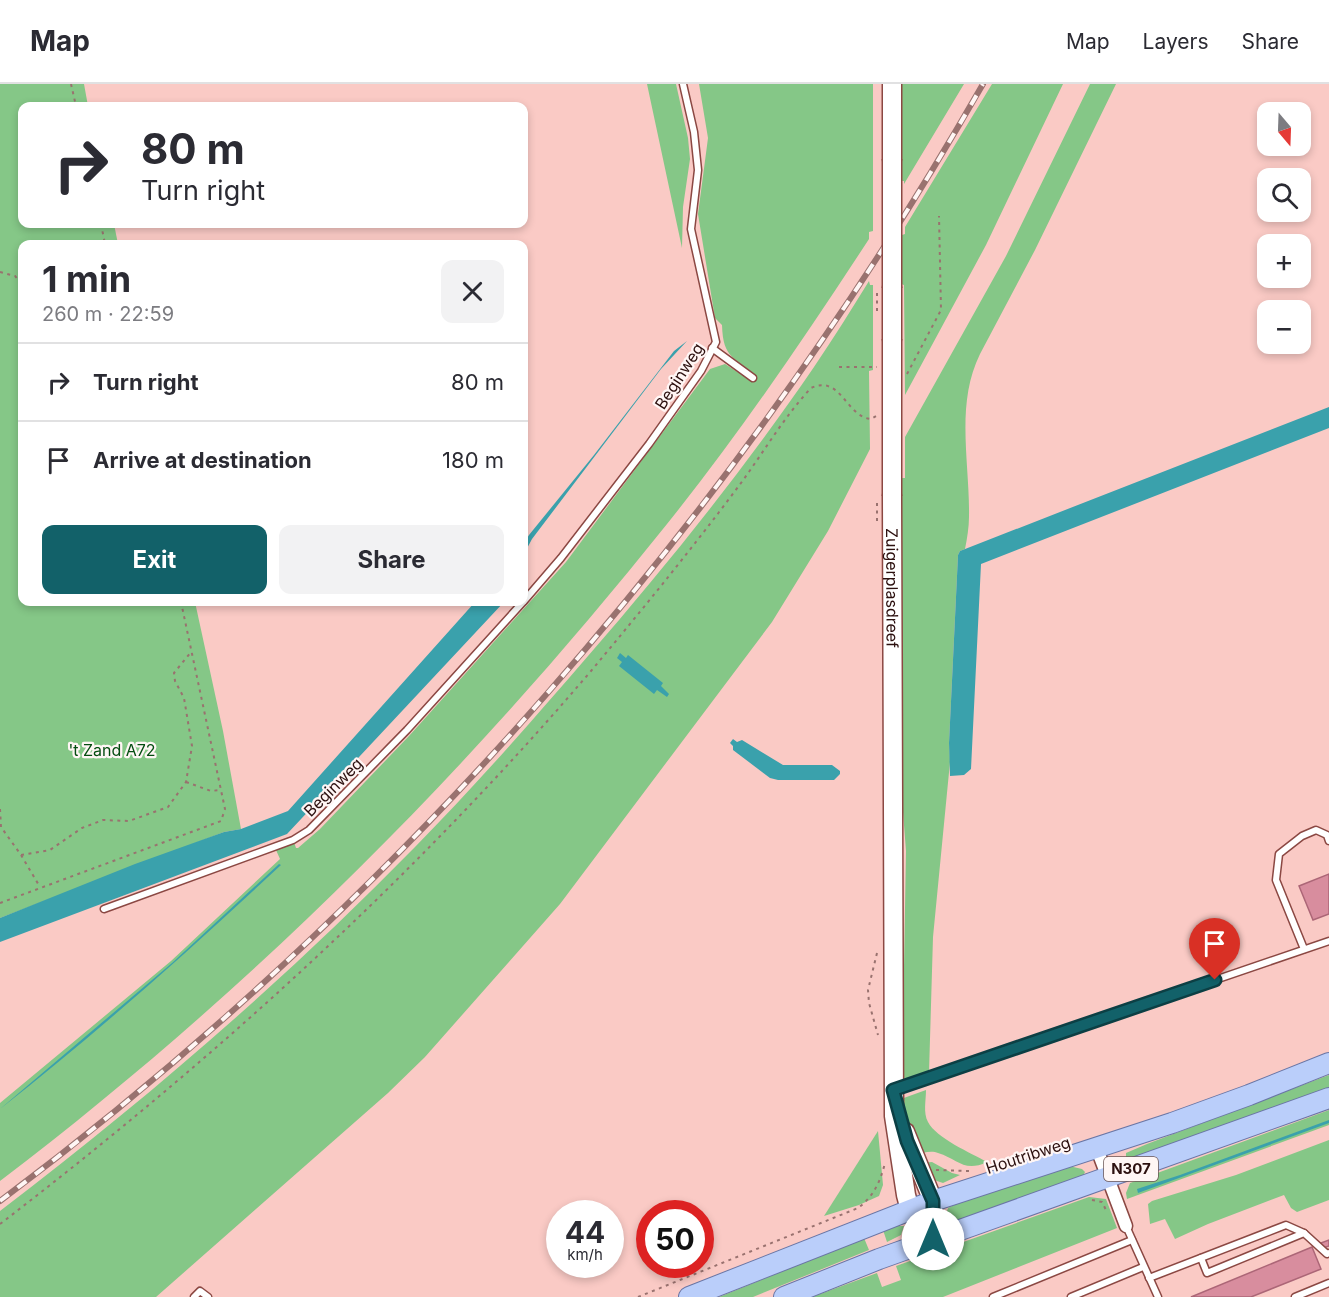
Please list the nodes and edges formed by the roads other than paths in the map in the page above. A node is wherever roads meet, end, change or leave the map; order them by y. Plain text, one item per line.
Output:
1 (683, 84) edge
2 (892, 84) edge
3 (712, 348) junction
4 (753, 378) dead end
5 (528, 595) edge
6 (519, 606) edge
7 (1329, 841) edge
8 (104, 909) dead end
9 (1329, 941) edge
10 (1304, 950) junction
11 (1329, 1063) edge
12 (893, 1090) junction
13 (1329, 1098) edge
14 (1097, 1149) junction
15 (912, 1176) junction
16 (1109, 1177) junction
17 (933, 1201) junction
18 (910, 1210) junction
19 (1126, 1226) joint
20 (1304, 1233) junction
21 (933, 1239) junction
22 (1132, 1240) junction
23 (1329, 1253) edge
24 (1202, 1258) junction
25 (1143, 1267) junction
26 (1149, 1278) junction
27 (1329, 1283) edge
28 (1297, 1296) edge
29 (194, 1297) edge
30 (208, 1297) edge
31 (689, 1297) edge
32 (784, 1297) edge
33 (993, 1297) edge
34 (1071, 1297) edge
35 (1158, 1297) edge

1 - 3 lane, Beginweg
2 - 12 main road, Zuigerplasdreef, bridge
3 - 4 lane
3 - 5 lane, Beginweg
6 - 8 lane, Beginweg
7 - 10 lane
9 - 10 lane
10 - 12 lane
11 - 14 main road, Houtribweg / N307
12 - 15 main road, Zuigerplasdreef
13 - 16 main road, N307
14 - 16 street, Houtribweg
14 - 17 main road, Houtribweg / N307
15 - 17 main road, Zuigerplasdreef
15 - 18 main road, Zuigerplasdreef
16 - 19 street, Houtribweg
16 - 21 main road, N307
17 - 18 main road, Houtribweg / N307
17 - 21 main road, Zuigerplasdreef
18 - 21 main road, Zuigerplasdreef
18 - 31 main road, Houtribweg / N307
19 - 22 lane, Houtribweg
20 - 23 lane
20 - 24 lane
20 - 24 lane
21 - 32 main road, N307
22 - 25 lane, Houtribweg
22 - 33 lane
24 - 26 lane
25 - 26 lane, Houtribweg
25 - 34 lane
26 - 35 lane, Houtribweg
27 - 28 lane
29 - 30 lane

